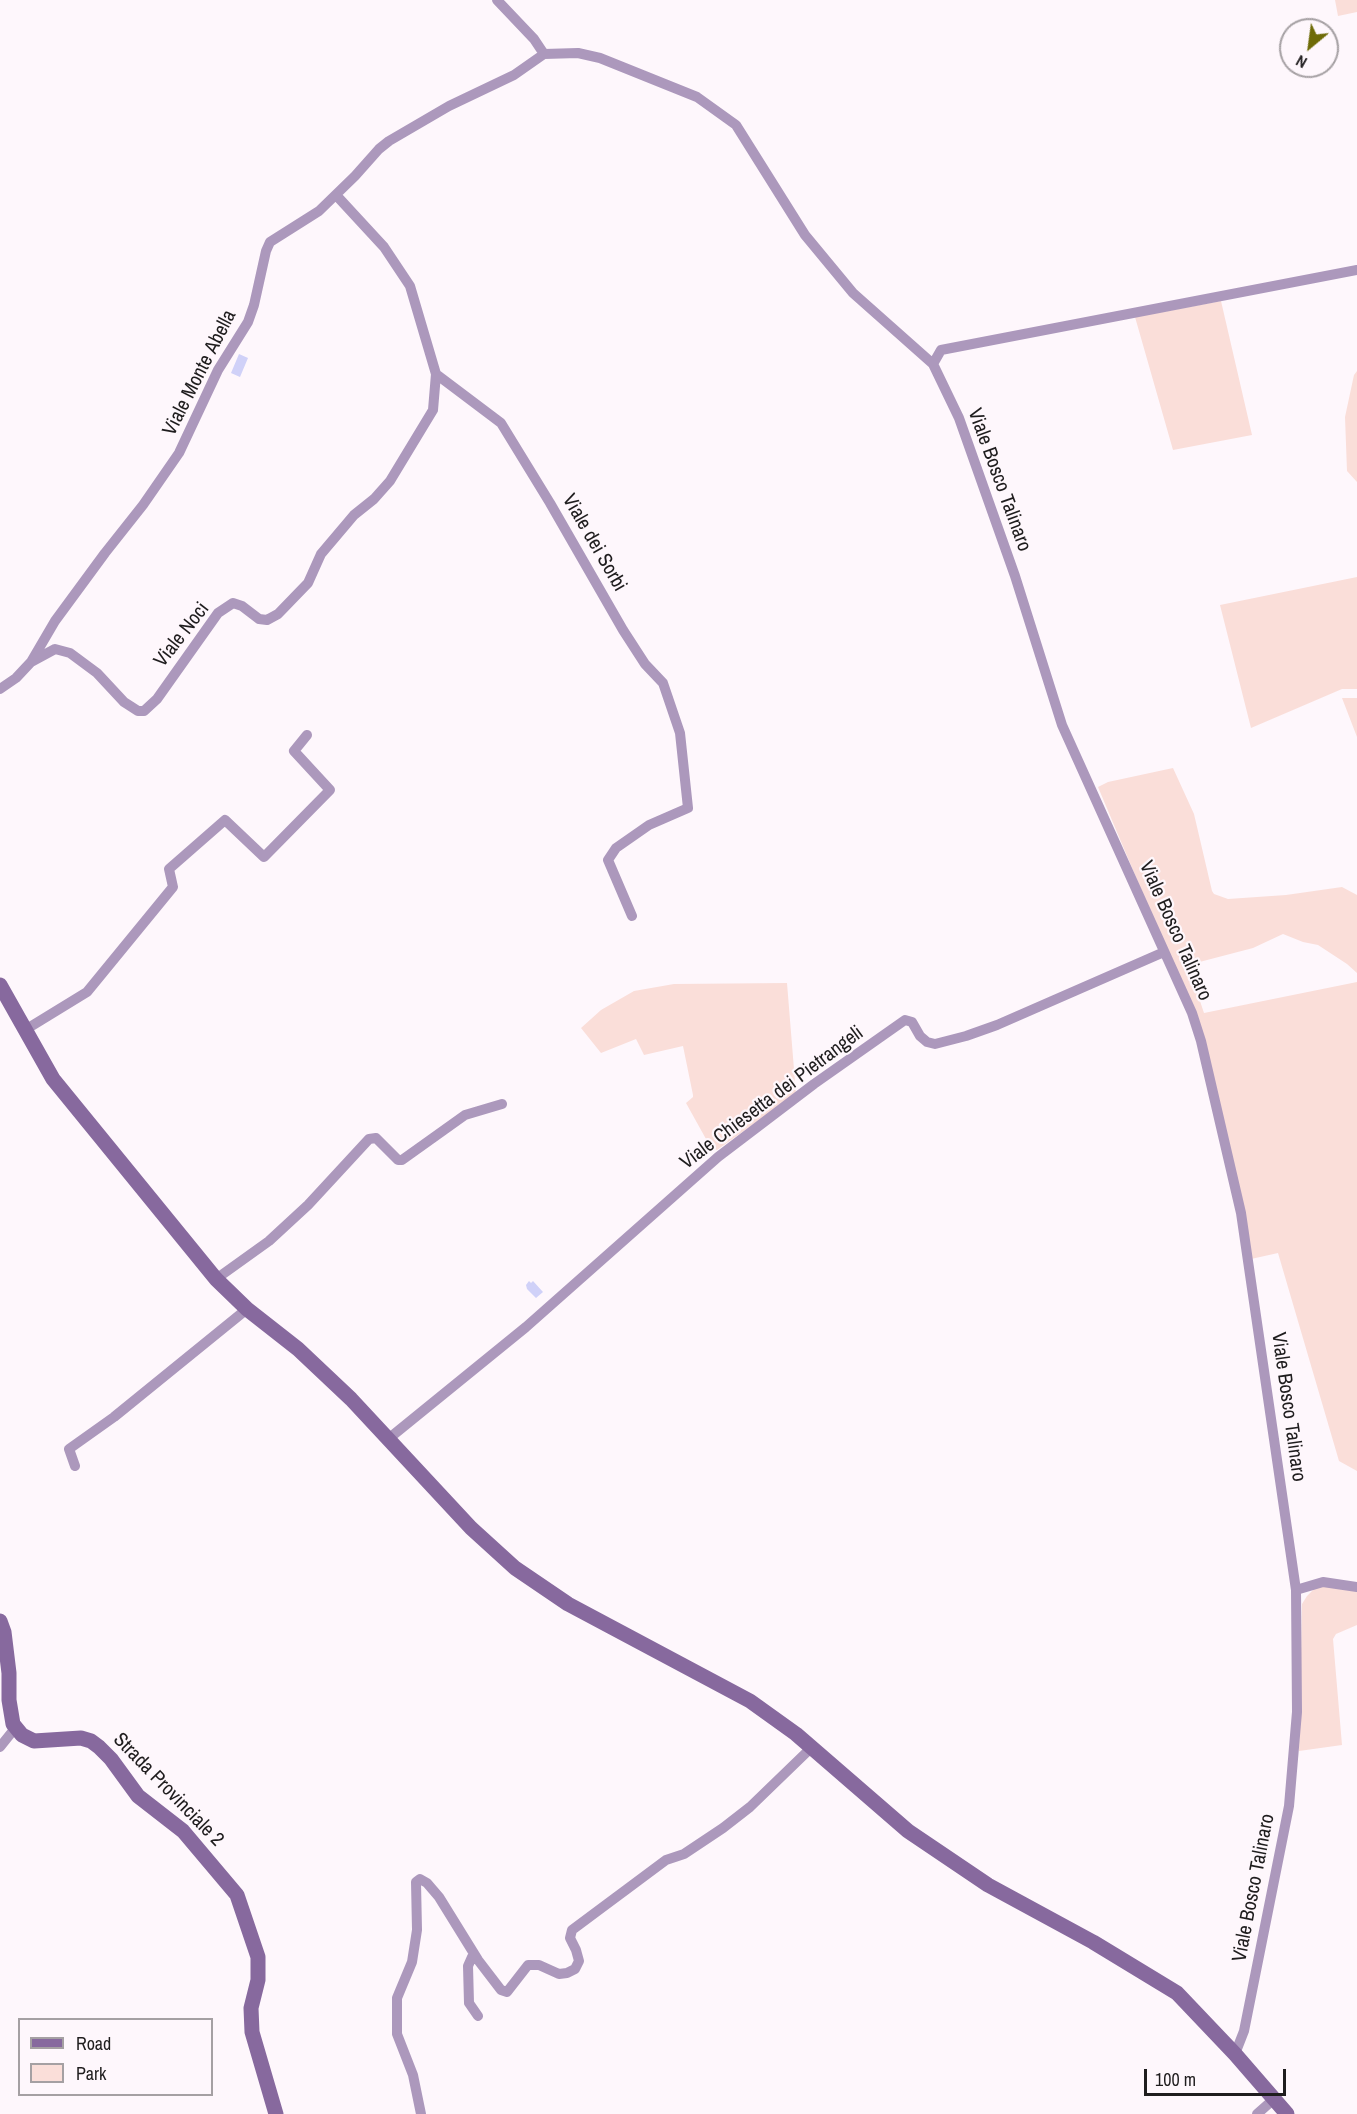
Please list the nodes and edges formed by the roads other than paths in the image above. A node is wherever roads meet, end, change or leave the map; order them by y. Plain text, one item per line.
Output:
1 (497, 0) edge
2 (544, 54) junction
3 (336, 195) junction
4 (1357, 270) edge
5 (933, 364) junction
6 (436, 374) junction
7 (31, 662) junction
8 (0, 689) edge
9 (307, 735) dead end
10 (632, 915) dead end
11 (1164, 952) junction
12 (0, 986) edge
13 (25, 1030) junction
14 (502, 1104) dead end
15 (216, 1279) junction
16 (247, 1309) junction
17 (387, 1440) junction
18 (75, 1466) dead end
19 (1357, 1587) edge
20 (1296, 1590) junction
21 (0, 1621) edge
22 (16, 1727) junction
23 (0, 1747) edge
24 (811, 1748) junction
25 (478, 1960) junction
26 (478, 2016) dead end
27 (1235, 2054) junction
28 (1274, 2099) junction
29 (276, 2114) edge
30 (421, 2114) edge
31 (1257, 2114) edge
32 (1287, 2114) edge

1 - 2 street
2 - 3 street, Viale Monte Abella
2 - 5 street, Viale Bosco Talinaro
3 - 6 street
3 - 7 street, Viale Monte Abella
4 - 5 street
5 - 11 street, Viale Bosco Talinaro
6 - 7 street, Viale Noci
6 - 10 street, Viale dei Sorbi
7 - 8 street, Viale Monte Abella
9 - 13 street
11 - 17 street, Viale Chiesetta dei Pietrangeli
11 - 20 street, Viale Bosco Talinaro
12 - 13 main road
13 - 15 main road
14 - 15 street
15 - 16 main road
16 - 17 main road
16 - 18 street
17 - 24 main road
19 - 20 street
20 - 27 street, Viale Bosco Talinaro
21 - 22 main road
22 - 23 street
22 - 29 main road, Strada Provinciale 2
24 - 25 street
24 - 27 main road
25 - 26 street
25 - 30 street
27 - 28 main road
28 - 31 street
28 - 32 main road

